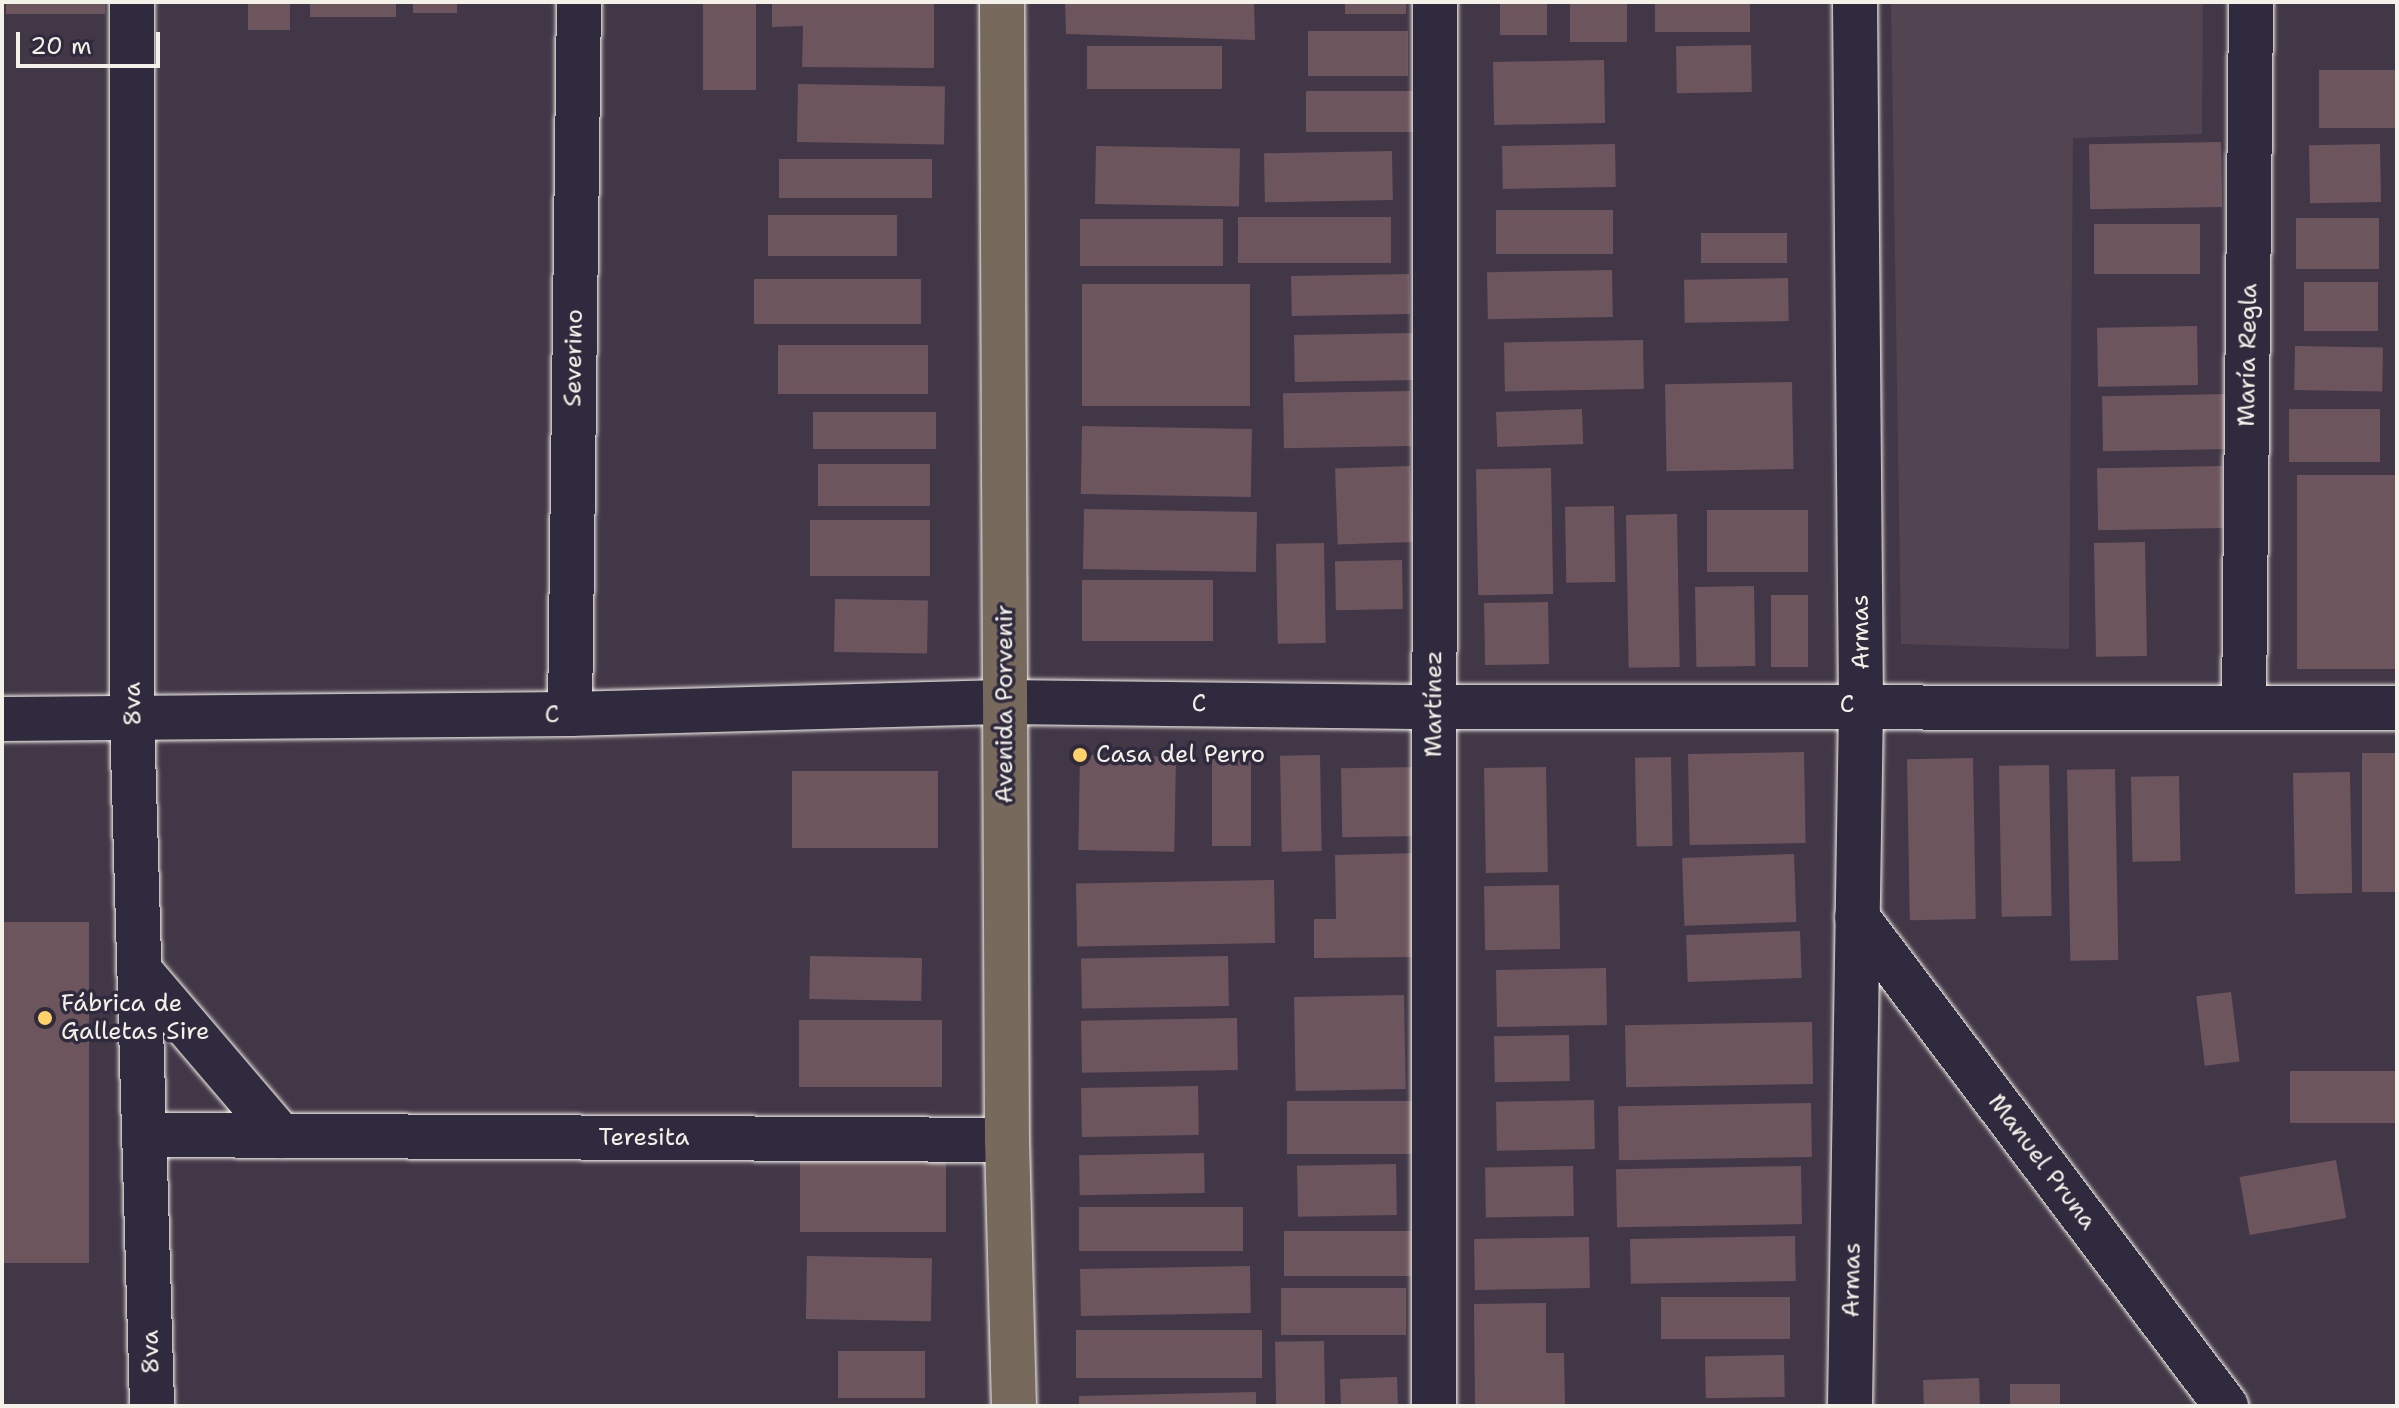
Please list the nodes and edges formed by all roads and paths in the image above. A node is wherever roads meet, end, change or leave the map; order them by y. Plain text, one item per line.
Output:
1 (132, 2) edge
2 (579, 2) edge
3 (1002, 2) edge
4 (1435, 2) edge
5 (1855, 2) edge
6 (2251, 2) edge
7 (1004, 702) junction
8 (1861, 705) junction
9 (1434, 707) junction
10 (2244, 708) junction
11 (2397, 708) edge
12 (570, 714) junction
13 (132, 718) junction
14 (2, 719) edge
15 (1857, 917) junction
16 (140, 971) junction
17 (146, 1135) junction
18 (281, 1136) junction
19 (1007, 1140) junction
20 (152, 1406) edge
21 (1014, 1406) edge
22 (1434, 1406) edge
23 (1850, 1406) edge
24 (2226, 1406) edge

1 - 13 street, 8va
2 - 12 street, Severino
3 - 7 main road, Avenida Porvenir
4 - 9 street, Martínez
5 - 8 street, Armas
6 - 10 street, María Regla
7 - 9 street, C
7 - 12 street, C
7 - 19 main road, Avenida Porvenir
8 - 9 street, C
8 - 10 street, C
8 - 15 street, Armas
9 - 22 street, Martínez
10 - 11 street, C
12 - 13 street, C
13 - 14 street, C
13 - 16 street, 8va
15 - 23 street, Armas
15 - 24 street, Manuel Pruna
16 - 17 street, 8va
16 - 18 street
17 - 18 street, Teresita
17 - 20 street, 8va
18 - 19 street, Teresita
19 - 21 main road, Avenida Porvenir

